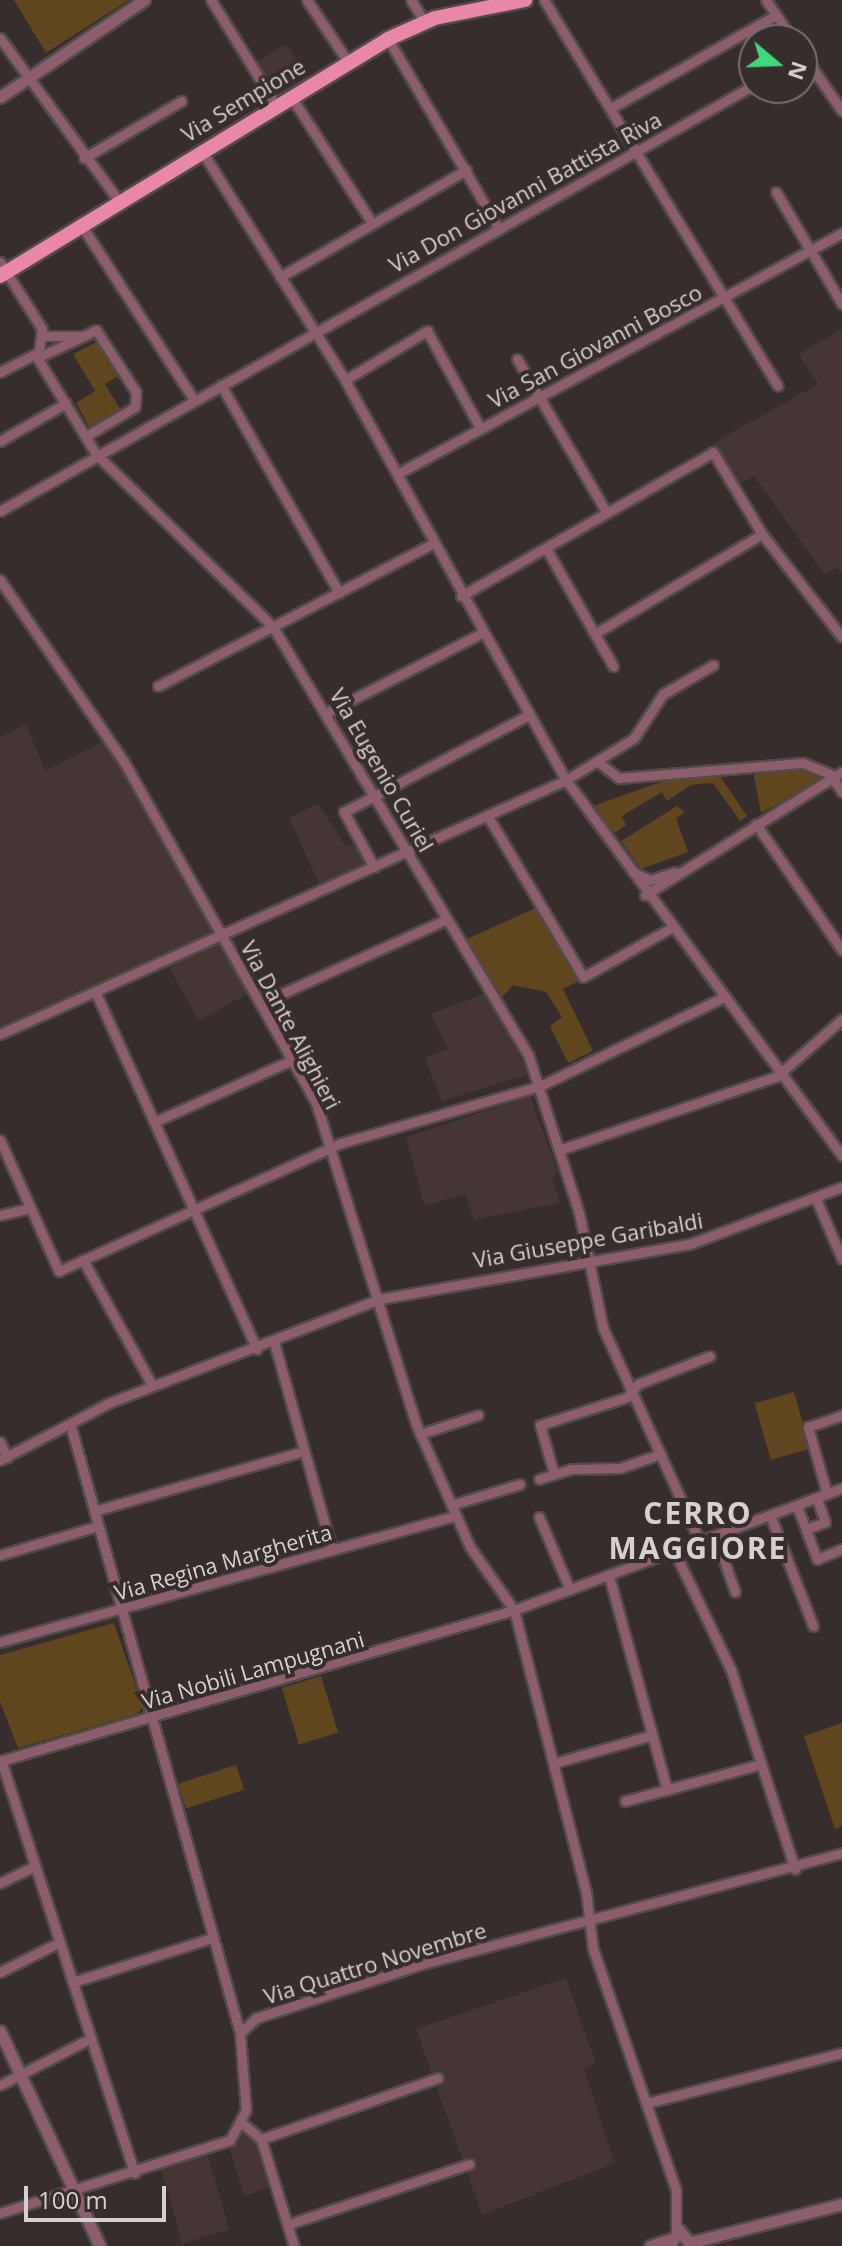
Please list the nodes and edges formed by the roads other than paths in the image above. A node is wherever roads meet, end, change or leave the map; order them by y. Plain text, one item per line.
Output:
1 (144, 0) edge
2 (211, 0) edge
3 (307, 0) edge
4 (411, 0) edge
5 (525, 0) edge
6 (544, 0) edge
7 (766, 0) edge
8 (776, 15) junction
9 (425, 22) junction
10 (782, 24) edge
11 (0, 38) edge
12 (388, 39) junction
13 (348, 62) junction
14 (24, 77) junction
15 (818, 77) edge
16 (738, 94) edge
17 (0, 97) edge
18 (292, 98) junction
19 (181, 101) dead end
20 (277, 107) junction
21 (611, 108) junction
22 (842, 111) edge
23 (201, 150) junction
24 (637, 151) junction
25 (84, 158) junction
26 (466, 170) junction
27 (776, 192) dead end
28 (118, 200) junction
29 (80, 223) junction
30 (372, 223) junction
31 (499, 229) junction
32 (842, 233) edge
33 (811, 250) junction
34 (2, 270) edge
35 (280, 277) junction
36 (723, 298) junction
37 (842, 304) edge
38 (313, 329) junction
39 (41, 336) junction
40 (81, 336) junction
41 (39, 355) junction
42 (517, 359) dead end
43 (0, 372) edge
44 (345, 380) junction
45 (221, 385) junction
46 (778, 386) dead end
47 (539, 396) junction
48 (194, 400) junction
49 (66, 403) junction
50 (480, 428) junction
51 (86, 436) junction
52 (0, 441) edge
53 (96, 454) junction
54 (397, 474) junction
55 (0, 511) edge
56 (607, 513) junction
57 (762, 534) junction
58 (432, 544) junction
59 (546, 548) junction
60 (0, 580) edge
61 (339, 593) junction
62 (9, 595) junction
63 (461, 596) junction
64 (0, 602) edge
65 (273, 627) junction
66 (482, 633) junction
67 (596, 633) junction
68 (842, 637) edge
69 (713, 665) dead end
70 (613, 666) dead end
71 (158, 686) dead end
72 (328, 712) junction
73 (529, 715) junction
74 (597, 761) junction
75 (837, 775) edge
76 (566, 780) junction
77 (842, 792) edge
78 (378, 795) junction
79 (487, 815) junction
80 (756, 824) junction
81 (408, 851) junction
82 (374, 867) junction
83 (649, 888) junction
84 (447, 919) junction
85 (671, 928) junction
86 (223, 935) junction
87 (838, 935) edge
88 (842, 950) edge
89 (95, 991) junction
90 (722, 998) junction
91 (261, 1003) junction
92 (842, 1019) edge
93 (0, 1034) edge
94 (292, 1060) junction
95 (777, 1076) junction
96 (540, 1086) junction
97 (154, 1122) junction
98 (0, 1140) edge
99 (333, 1147) junction
100 (559, 1150) junction
101 (842, 1156) edge
102 (842, 1187) edge
103 (816, 1199) junction
104 (30, 1208) junction
105 (193, 1210) junction
106 (0, 1215) edge
107 (588, 1257) junction
108 (842, 1259) edge
109 (83, 1260) junction
110 (380, 1299) junction
111 (274, 1342) junction
112 (257, 1349) junction
113 (710, 1356) dead end
114 (152, 1385) junction
115 (635, 1390) junction
116 (478, 1415) dead end
117 (842, 1415) edge
118 (71, 1427) junction
119 (420, 1434) junction
120 (0, 1442) edge
121 (304, 1451) junction
122 (661, 1454) junction
123 (4, 1459) edge
124 (554, 1474) junction
125 (539, 1479) dead end
126 (520, 1484) dead end
127 (842, 1488) edge
128 (822, 1496) junction
129 (451, 1505) junction
130 (797, 1506) junction
131 (94, 1511) junction
132 (770, 1515) junction
133 (455, 1516) junction
134 (539, 1517) dead end
135 (98, 1526) junction
136 (806, 1529) junction
137 (716, 1538) junction
138 (701, 1544) junction
139 (842, 1549) edge
140 (332, 1550) junction
141 (675, 1553) junction
142 (0, 1555) edge
143 (609, 1576) junction
144 (570, 1590) junction
145 (735, 1592) dead end
146 (121, 1609) junction
147 (514, 1610) junction
148 (813, 1626) dead end
149 (0, 1642) edge
150 (152, 1718) junction
151 (652, 1735) junction
152 (0, 1760) edge
153 (554, 1763) junction
154 (761, 1764) junction
155 (667, 1790) junction
156 (625, 1801) dead end
157 (842, 1853) edge
158 (35, 1866) junction
159 (795, 1869) junction
160 (0, 1883) edge
161 (591, 1919) junction
162 (212, 1938) junction
163 (60, 1942) junction
164 (0, 1972) edge
165 (73, 1982) junction
166 (0, 2031) edge
167 (240, 2033) junction
168 (91, 2038) junction
169 (842, 2053) edge
170 (20, 2074) junction
171 (438, 2078) dead end
172 (0, 2085) edge
173 (647, 2103) junction
174 (242, 2123) junction
175 (261, 2139) junction
176 (469, 2164) dead end
177 (134, 2173) junction
178 (75, 2191) junction
179 (842, 2204) edge
180 (0, 2213) edge
181 (289, 2224) junction
182 (671, 2239) edge
183 (691, 2244) edge
184 (100, 2246) edge
185 (294, 2246) edge
186 (650, 2246) edge

1 - 14 street
2 - 20 street
3 - 13 street
4 - 9 street
5 - 9 main road, Via Sempione
6 - 21 street
7 - 8 street
8 - 10 street
8 - 21 street
9 - 12 main road, Via Sempione
11 - 14 street
12 - 13 main road, Via Sempione
12 - 26 street
13 - 18 main road, Via Sempione
14 - 17 street
14 - 25 street
15 - 22 street
16 - 24 street, Via Don Giovanni Battista Riva
18 - 20 main road, Via Sempione
18 - 30 street
19 - 25 street
20 - 23 main road, Via Sempione
21 - 24 street
23 - 28 main road, Via Sempione
23 - 35 street
24 - 31 street, Via Don Giovanni Battista Riva
24 - 36 street
25 - 28 street
26 - 30 street
26 - 31 street
27 - 33 street
28 - 29 main road, Via Sempione
29 - 34 main road, Via Sempione
29 - 48 street
30 - 35 street
31 - 38 street, Via Don Giovanni Battista Riva
32 - 33 street, Via San Giovanni Bosco
33 - 36 street, Via San Giovanni Bosco
33 - 37 street
34 - 39 street
35 - 38 street
36 - 46 street
36 - 47 street, Via San Giovanni Bosco
38 - 44 street
38 - 45 street, Via Don Giovanni Battista Riva
39 - 40 street
39 - 41 street
40 - 41 street
40 - 51 street
41 - 43 street
41 - 49 street, Via Eugenio Curiel
42 - 47 street
44 - 50 street
44 - 54 street
45 - 48 street, Via Don Giovanni Battista Riva
45 - 61 street
47 - 50 street, Via San Giovanni Bosco
47 - 56 street
48 - 53 street, Via Don Giovanni Battista Riva
49 - 51 street, Via Eugenio Curiel
49 - 52 street
50 - 54 street, Via San Giovanni Bosco
51 - 53 street, Via Eugenio Curiel
53 - 55 street, Via Don Giovanni Battista Riva
53 - 65 street, Via Eugenio Curiel
54 - 58 street
56 - 57 street
56 - 59 street
57 - 67 street
57 - 68 street
58 - 61 street
58 - 63 street
59 - 63 street
59 - 67 street
60 - 62 street, Via Dante Alighieri
61 - 65 street
62 - 64 street
62 - 86 street, Via Dante Alighieri
63 - 66 street
65 - 71 street
65 - 72 street, Via Eugenio Curiel
66 - 72 street
66 - 73 street
67 - 70 street
69 - 74 street
72 - 78 street, Via Eugenio Curiel
73 - 76 street
73 - 78 street
74 - 75 street
74 - 76 street
75 - 77 street
75 - 80 street
76 - 79 street
76 - 83 street
78 - 81 street, Via Eugenio Curiel
78 - 82 street
79 - 81 street
79 - 85 street
80 - 83 street
80 - 87 street
81 - 82 street
81 - 84 street, Via Eugenio Curiel
82 - 86 street
83 - 85 street
84 - 91 street
84 - 96 street, Via Eugenio Curiel
85 - 90 street
86 - 89 street
86 - 91 street, Via Dante Alighieri
87 - 88 street
89 - 93 street
89 - 97 street
90 - 95 street
90 - 96 street
91 - 94 street, Via Dante Alighieri
92 - 95 street
94 - 97 street
94 - 99 street, Via Dante Alighieri
95 - 100 street
95 - 101 street
96 - 99 street
96 - 100 street, Via Eugenio Curiel
97 - 105 street
98 - 104 street
99 - 105 street
99 - 110 street, Via Dante Alighieri
100 - 107 street, Via Eugenio Curiel
102 - 103 street, Via Giuseppe Garibaldi
103 - 107 street, Via Giuseppe Garibaldi
103 - 108 street
104 - 106 street
104 - 109 street
105 - 109 street
105 - 112 street
107 - 110 street, Via Giuseppe Garibaldi
107 - 115 street, Via Eugenio Curiel
109 - 114 street
110 - 111 street, Via Giuseppe Garibaldi
110 - 119 street, Via Dante Alighieri
111 - 112 street, Via Giuseppe Garibaldi
111 - 121 street
112 - 114 street, Via Giuseppe Garibaldi
113 - 115 street
114 - 118 street, Via Giuseppe Garibaldi
115 - 122 street, Via Eugenio Curiel
115 - 124 street
116 - 119 street
117 - 128 street
118 - 123 street, Via Giuseppe Garibaldi
118 - 131 street
119 - 129 street, Via Dante Alighieri
120 - 123 street
121 - 131 street
121 - 140 street
122 - 124 street
122 - 138 street, Via Eugenio Curiel
124 - 125 street
126 - 129 street
127 - 128 street, Via Nobili Lampugnani
128 - 130 street, Via Nobili Lampugnani
128 - 136 street
129 - 133 street, Via Dante Alighieri
130 - 132 street, Via Nobili Lampugnani
130 - 136 street
131 - 135 street
132 - 137 street, Via Nobili Lampugnani
132 - 148 street
133 - 140 street, Via Regina Margherita
133 - 147 street, Via Dante Alighieri
134 - 144 street
135 - 142 street
135 - 146 street
136 - 139 street
137 - 138 street, Via Nobili Lampugnani
137 - 145 street
138 - 141 street, Via Nobili Lampugnani
140 - 146 street, Via Regina Margherita
141 - 143 street, Via Nobili Lampugnani
141 - 154 street
143 - 144 street, Via Nobili Lampugnani
143 - 151 street
144 - 147 street, Via Nobili Lampugnani
146 - 149 street, Via Regina Margherita
146 - 150 street
147 - 150 street, Via Nobili Lampugnani
147 - 153 street, Via Dante Alighieri
150 - 152 street, Via Nobili Lampugnani
150 - 162 street
151 - 153 street
151 - 155 street
152 - 158 street
153 - 161 street, Via Dante Alighieri
154 - 155 street
154 - 159 street
155 - 156 street
157 - 159 street, Via Quattro Novembre
158 - 160 street
158 - 163 street
159 - 161 street, Via Quattro Novembre
161 - 167 street, Via Quattro Novembre
161 - 173 street, Via Dante Alighieri
162 - 165 street
162 - 167 street
163 - 164 street
163 - 165 street
165 - 168 street
166 - 170 street
167 - 174 street
168 - 170 street
168 - 177 street
169 - 173 street
170 - 172 street
170 - 178 street
171 - 175 street
173 - 182 street, Via Dante Alighieri
174 - 175 street
174 - 177 street
175 - 181 street
176 - 181 street
177 - 178 street
178 - 180 street
178 - 184 street
179 - 183 street
181 - 185 street
182 - 183 street
182 - 186 street

